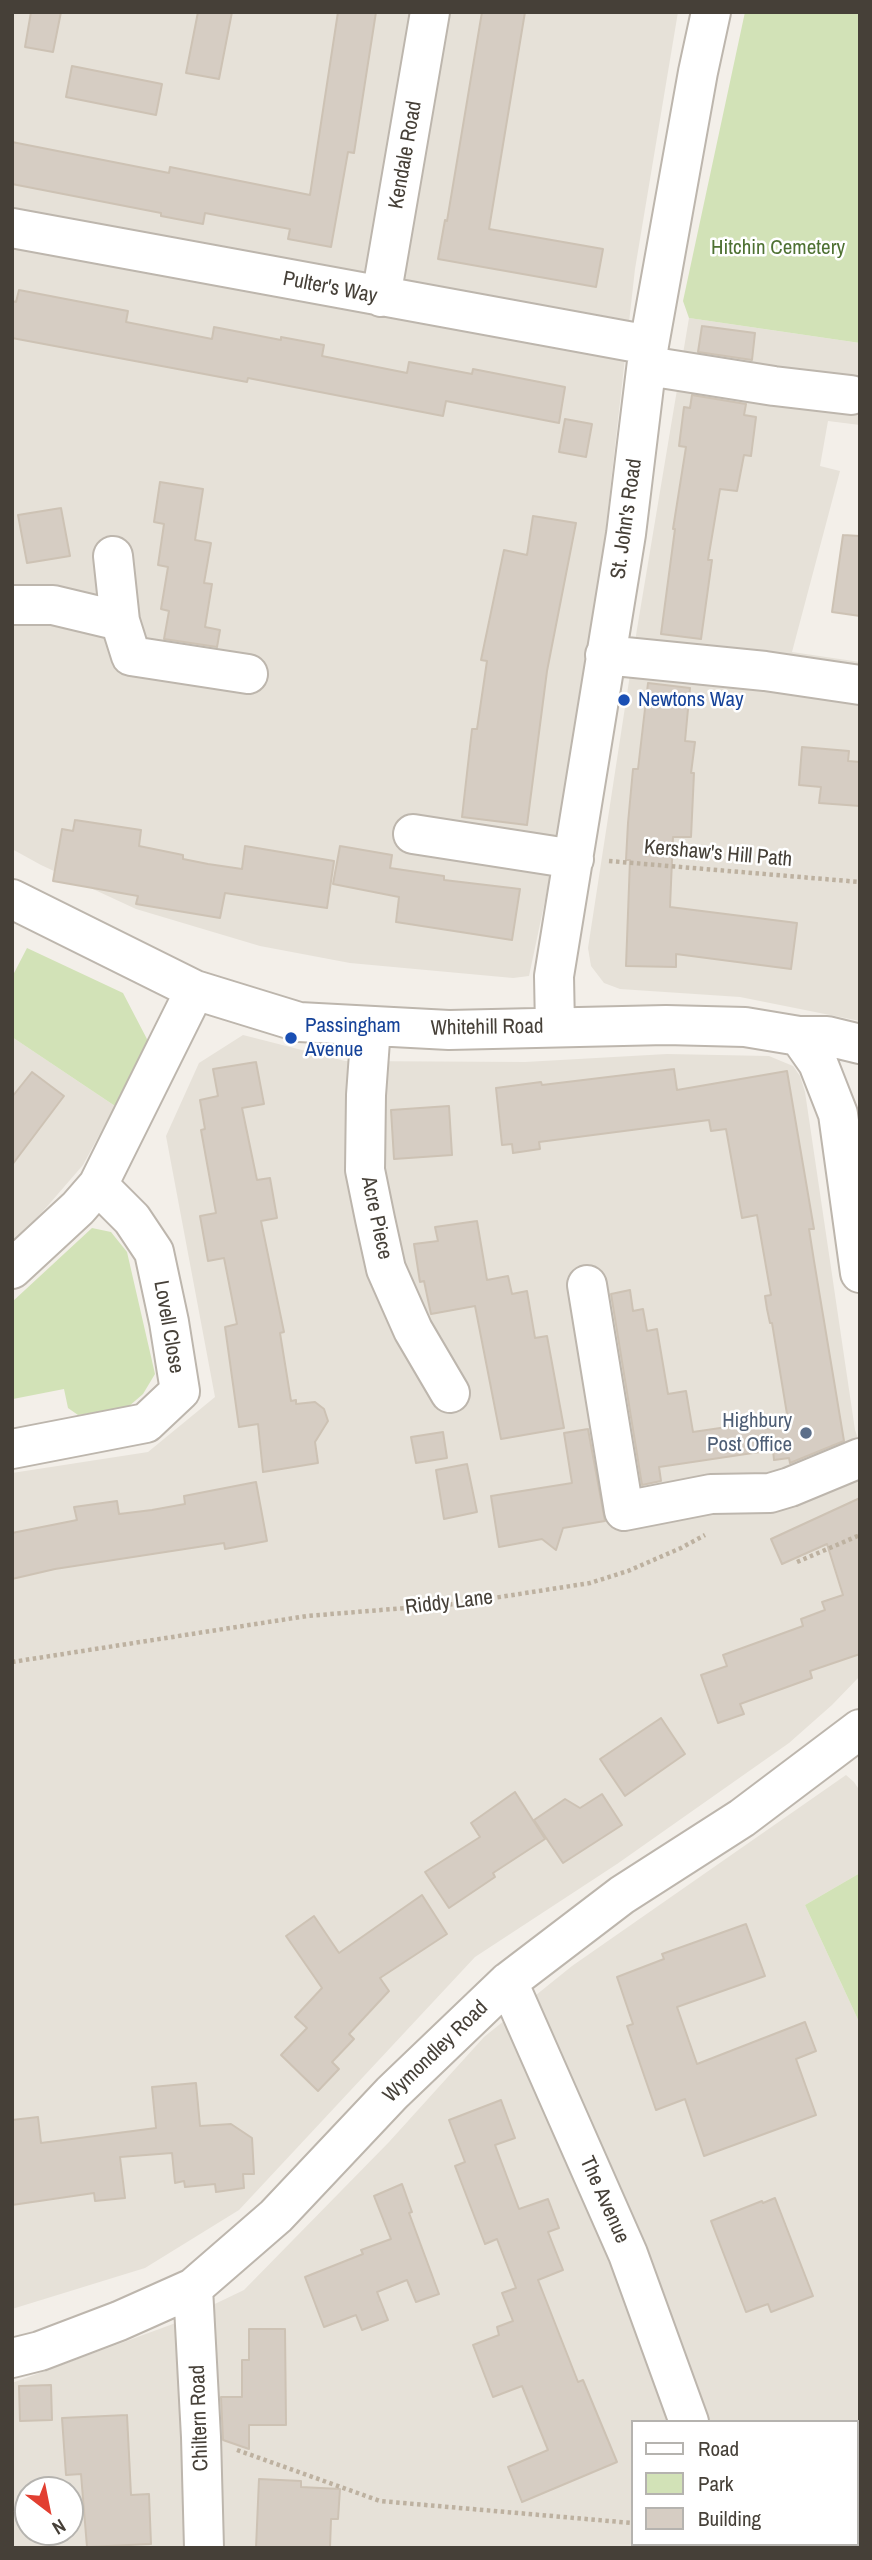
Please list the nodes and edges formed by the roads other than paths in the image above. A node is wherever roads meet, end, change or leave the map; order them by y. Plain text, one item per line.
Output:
1 (430, 12) edge
2 (711, 12) edge
3 (12, 228) edge
4 (381, 297) junction
5 (648, 356) junction
6 (851, 395) dead end
7 (113, 556) dead end
8 (12, 605) edge
9 (120, 621) junction
10 (605, 655) junction
11 (248, 674) dead end
12 (860, 685) edge
13 (414, 834) dead end
14 (574, 859) junction
15 (12, 899) edge
16 (195, 990) junction
17 (371, 1027) junction
18 (555, 1027) junction
19 (799, 1036) junction
20 (860, 1044) edge
21 (860, 1080) edge
22 (838, 1114) junction
23 (98, 1185) junction
24 (12, 1269) edge
25 (860, 1272) edge
26 (587, 1285) dead end
27 (450, 1393) dead end
28 (12, 1449) edge
29 (860, 1458) edge
30 (860, 1729) edge
31 (508, 1982) junction
32 (193, 2288) junction
33 (12, 2358) edge
34 (688, 2420) edge
35 (204, 2548) edge

1 - 4 street, Kendale Road
2 - 5 street, St. John's Road
3 - 4 street, Pulter's Way
4 - 5 street, Pulter's Way
5 - 6 street, Pulter's Way
5 - 10 street, St. John's Road
7 - 9 street
8 - 9 street
9 - 11 street
10 - 12 street
10 - 14 street, St. John's Road
13 - 14 street
14 - 18 street, St. John's Road
15 - 16 street, Whitehill Road
16 - 17 street, Whitehill Road
16 - 23 street
17 - 18 street, Whitehill Road
17 - 27 street, Acre Piece
18 - 19 street, Whitehill Road
19 - 20 street, Whitehill Road
19 - 22 street
21 - 22 street
22 - 25 street
23 - 24 street
23 - 28 street, Lovell Close
26 - 29 street
30 - 31 street, Wymondley Road
31 - 32 street, Wymondley Road
31 - 34 street, The Avenue
32 - 33 street, Wymondley Road
32 - 35 street, Chiltern Road

